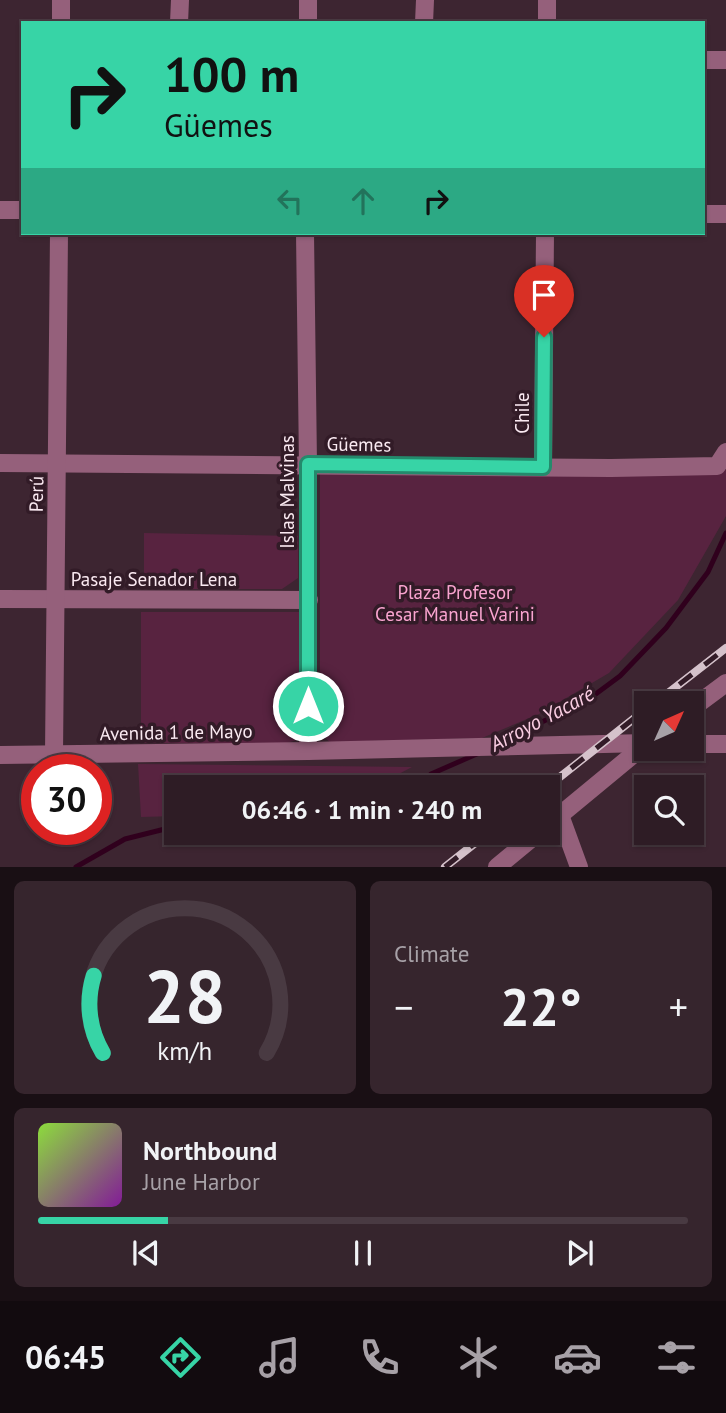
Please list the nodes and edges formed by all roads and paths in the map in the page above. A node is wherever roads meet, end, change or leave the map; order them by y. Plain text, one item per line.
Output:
1 (61, 0) edge
2 (180, 0) edge
3 (308, 0) edge
4 (425, 0) edge
5 (547, 0) edge
6 (61, 21) edge
7 (179, 21) edge
8 (308, 21) edge
9 (424, 21) edge
10 (547, 21) edge
11 (705, 60) edge
12 (726, 60) edge
13 (0, 210) edge
14 (21, 210) edge
15 (705, 214) edge
16 (726, 214) edge
17 (59, 235) edge
18 (305, 235) edge
19 (545, 235) edge
20 (721, 459) edge
21 (0, 463) edge
22 (57, 463) junction
23 (308, 464) junction
24 (543, 467) junction
25 (0, 599) edge
26 (56, 600) junction
27 (309, 600) junction
28 (726, 683) edge
29 (704, 699) edge
30 (634, 743) edge
31 (704, 744) edge
32 (726, 744) edge
33 (308, 751) junction
34 (634, 753) edge
35 (54, 754) edge
36 (112, 754) edge
37 (0, 755) edge
38 (21, 755) edge
39 (560, 815) edge
40 (560, 831) edge
41 (524, 845) edge
42 (497, 867) edge
43 (579, 867) edge

1 - 6 street
2 - 7 street
3 - 8 street
4 - 9 street
5 - 10 street
11 - 12 street
13 - 14 street
15 - 16 street
17 - 22 street, Perú
18 - 23 street, Islas Malvinas
19 - 24 street, Chile
20 - 24 street, Güemes
21 - 22 street, Güemes
22 - 23 street, Güemes
22 - 26 street, Perú
23 - 24 street, Güemes
23 - 27 street, Islas Malvinas
25 - 26 street, Pasaje Senador Lena
26 - 27 street, Pasaje Senador Lena
26 - 35 street, Perú
27 - 33 street, Islas Malvinas
28 - 29 street
30 - 33 street, Avenida 1 de Mayo
31 - 32 street
33 - 36 street, Avenida 1 de Mayo
34 - 39 street
37 - 38 street, Avenida 1 de Mayo
40 - 43 street
41 - 42 street

